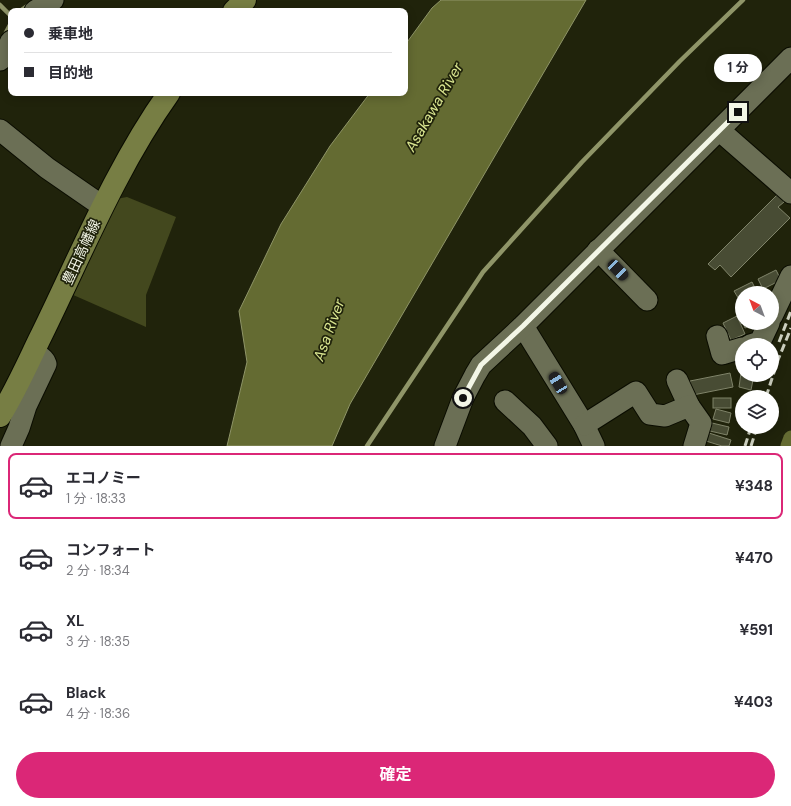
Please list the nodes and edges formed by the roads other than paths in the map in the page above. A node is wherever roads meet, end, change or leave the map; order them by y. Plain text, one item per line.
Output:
1 (53, 0) edge
2 (245, 0) edge
3 (40, 8) edge
4 (237, 8) edge
5 (8, 46) edge
6 (791, 58) edge
7 (0, 60) edge
8 (167, 96) edge
9 (0, 130) edge
10 (719, 130) junction
11 (791, 193) edge
12 (102, 206) junction
13 (598, 250) junction
14 (791, 276) edge
15 (647, 300) dead end
16 (779, 301) edge
17 (523, 326) junction
18 (717, 336) dead end
19 (735, 350) edge
20 (33, 353) junction
21 (677, 380) dead end
22 (505, 401) dead end
23 (689, 406) junction
24 (0, 416) edge
25 (584, 425) junction
26 (536, 442) edge
27 (11, 446) edge
28 (445, 446) edge
29 (594, 446) edge
30 (694, 446) edge

1 - 3 street
2 - 4 main road
5 - 7 street
6 - 10 street
8 - 12 main road, 豊田高幡線
9 - 12 street
10 - 11 street
10 - 13 street
12 - 20 main road, 豊田高幡線
13 - 15 street
13 - 17 street
14 - 16 street
17 - 25 street
17 - 28 street
18 - 19 street
20 - 24 main road, 豊田高幡線
20 - 27 street
21 - 23 street
22 - 26 street
23 - 25 street
23 - 30 street
25 - 29 street

